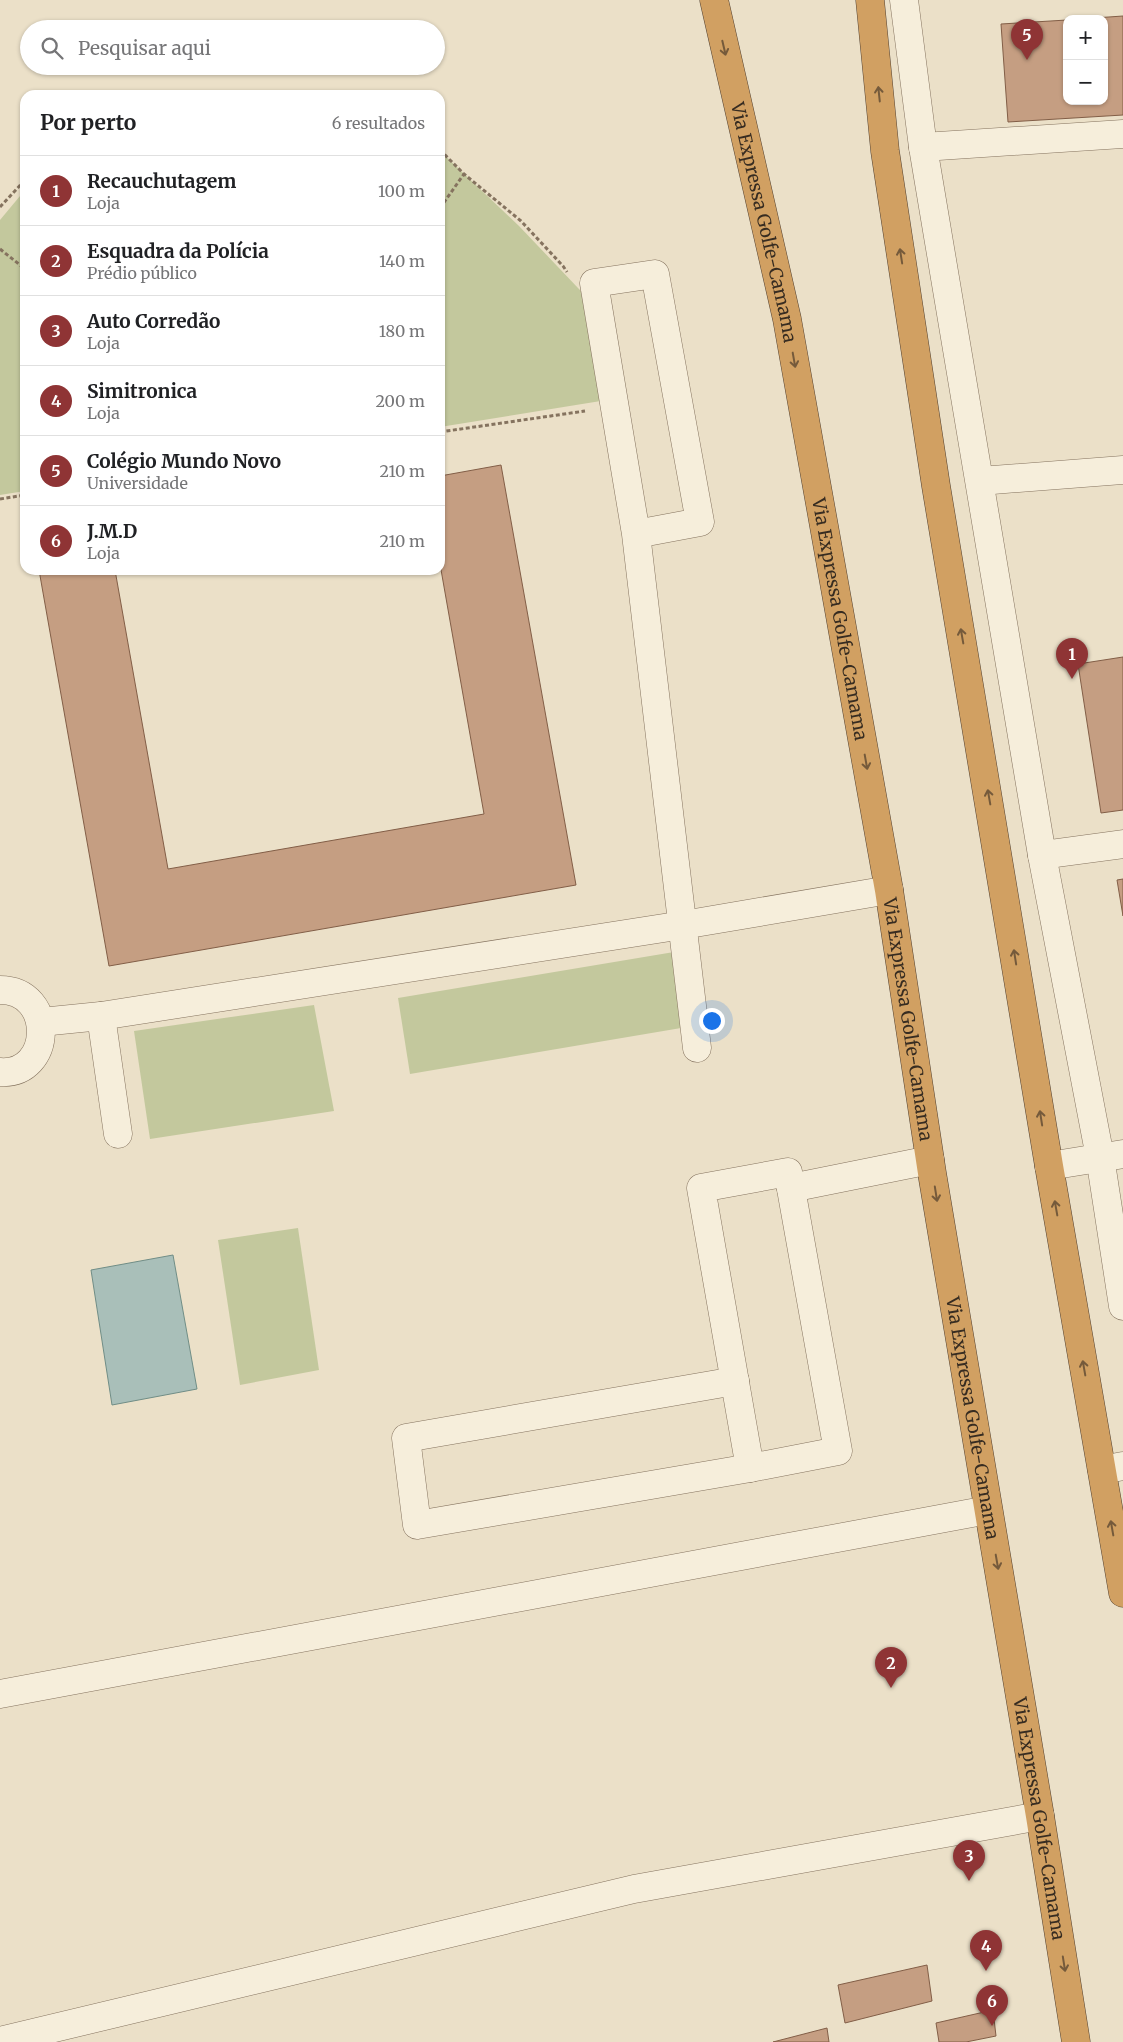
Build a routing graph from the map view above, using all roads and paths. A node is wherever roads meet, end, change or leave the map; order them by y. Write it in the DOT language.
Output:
graph roads {
  1 [pos="714,0"];
  2 [pos="870,0"];
  3 [pos="904,0"];
  4 [pos="1123,134"];
  5 [pos="923,147"];
  6 [pos="445,155"];
  7 [pos="464,174"];
  8 [pos="20,185"];
  9 [pos="445,201"];
  10 [pos="0,207"];
  11 [pos="0,249"];
  12 [pos="20,265"];
  13 [pos="568,275"];
  14 [pos="586,411"];
  15 [pos="445,431"];
  16 [pos="1123,470"];
  17 [pos="980,481"];
  18 [pos="20,496"];
  19 [pos="0,500"];
  20 [pos="636,534"];
  21 [pos="1123,844"];
  22 [pos="1042,855"];
  23 [pos="889,890"];
  24 [pos="683,925"];
  25 [pos="0,990"];
  26 [pos="101,1016"];
  27 [pos="41,1022"];
  28 [pos="697,1048"];
  29 [pos="0,1072"];
  30 [pos="118,1134"];
  31 [pos="1112,1155"];
  32 [pos="930,1160"];
  33 [pos="1049,1166"];
  34 [pos="791,1188"];
  35 [pos="1123,1306"];
  36 [pos="735,1381"];
  37 [pos="750,1468"];
  38 [pos="1112,1468"];
  39 [pos="988,1510"];
  40 [pos="1123,1593"];
  41 [pos="0,1694"];
  42 [pos="1040,1816"];
  43 [pos="0,2041"];
  44 [pos="1076,2042"];
  1 -- 23 [label="highway, Via Expressa Golfe-Camama, one-way"];
  33 -- 2 [label="highway, one-way"];
  3 -- 5 [label="street"];
  4 -- 5 [label="street"];
  5 -- 17 [label="street"];
  6 -- 7 [label="path"];
  7 -- 9 [label="path"];
  7 -- 13 [label="path"];
  8 -- 10 [label="path"];
  11 -- 12 [label="path"];
  14 -- 15 [label="path"];
  16 -- 17 [label="street"];
  17 -- 22 [label="street"];
  18 -- 19 [label="path"];
  20 -- 20 [label="street"];
  20 -- 24 [label="street"];
  21 -- 22 [label="street"];
  22 -- 31 [label="street"];
  23 -- 24 [label="street"];
  23 -- 32 [label="highway, Via Expressa Golfe-Camama"];
  24 -- 26 [label="street"];
  24 -- 28 [label="street"];
  25 -- 27 [label="street"];
  26 -- 27 [label="street"];
  26 -- 30 [label="street"];
  27 -- 29 [label="street"];
  31 -- 33 [label="street"];
  31 -- 35 [label="street"];
  32 -- 34 [label="street"];
  32 -- 39 [label="highway, Via Expressa Golfe-Camama, one-way"];
  38 -- 33 [label="highway, one-way"];
  34 -- 36 [label="street"];
  34 -- 37 [label="street"];
  36 -- 37 [label="street"];
  36 -- 37 [label="street"];
  40 -- 38 [label="highway, one-way"];
  39 -- 41 [label="street"];
  39 -- 42 [label="highway, Via Expressa Golfe-Camama, one-way"];
  42 -- 43 [label="street"];
  42 -- 44 [label="highway, Via Expressa Golfe-Camama, one-way"];
}
